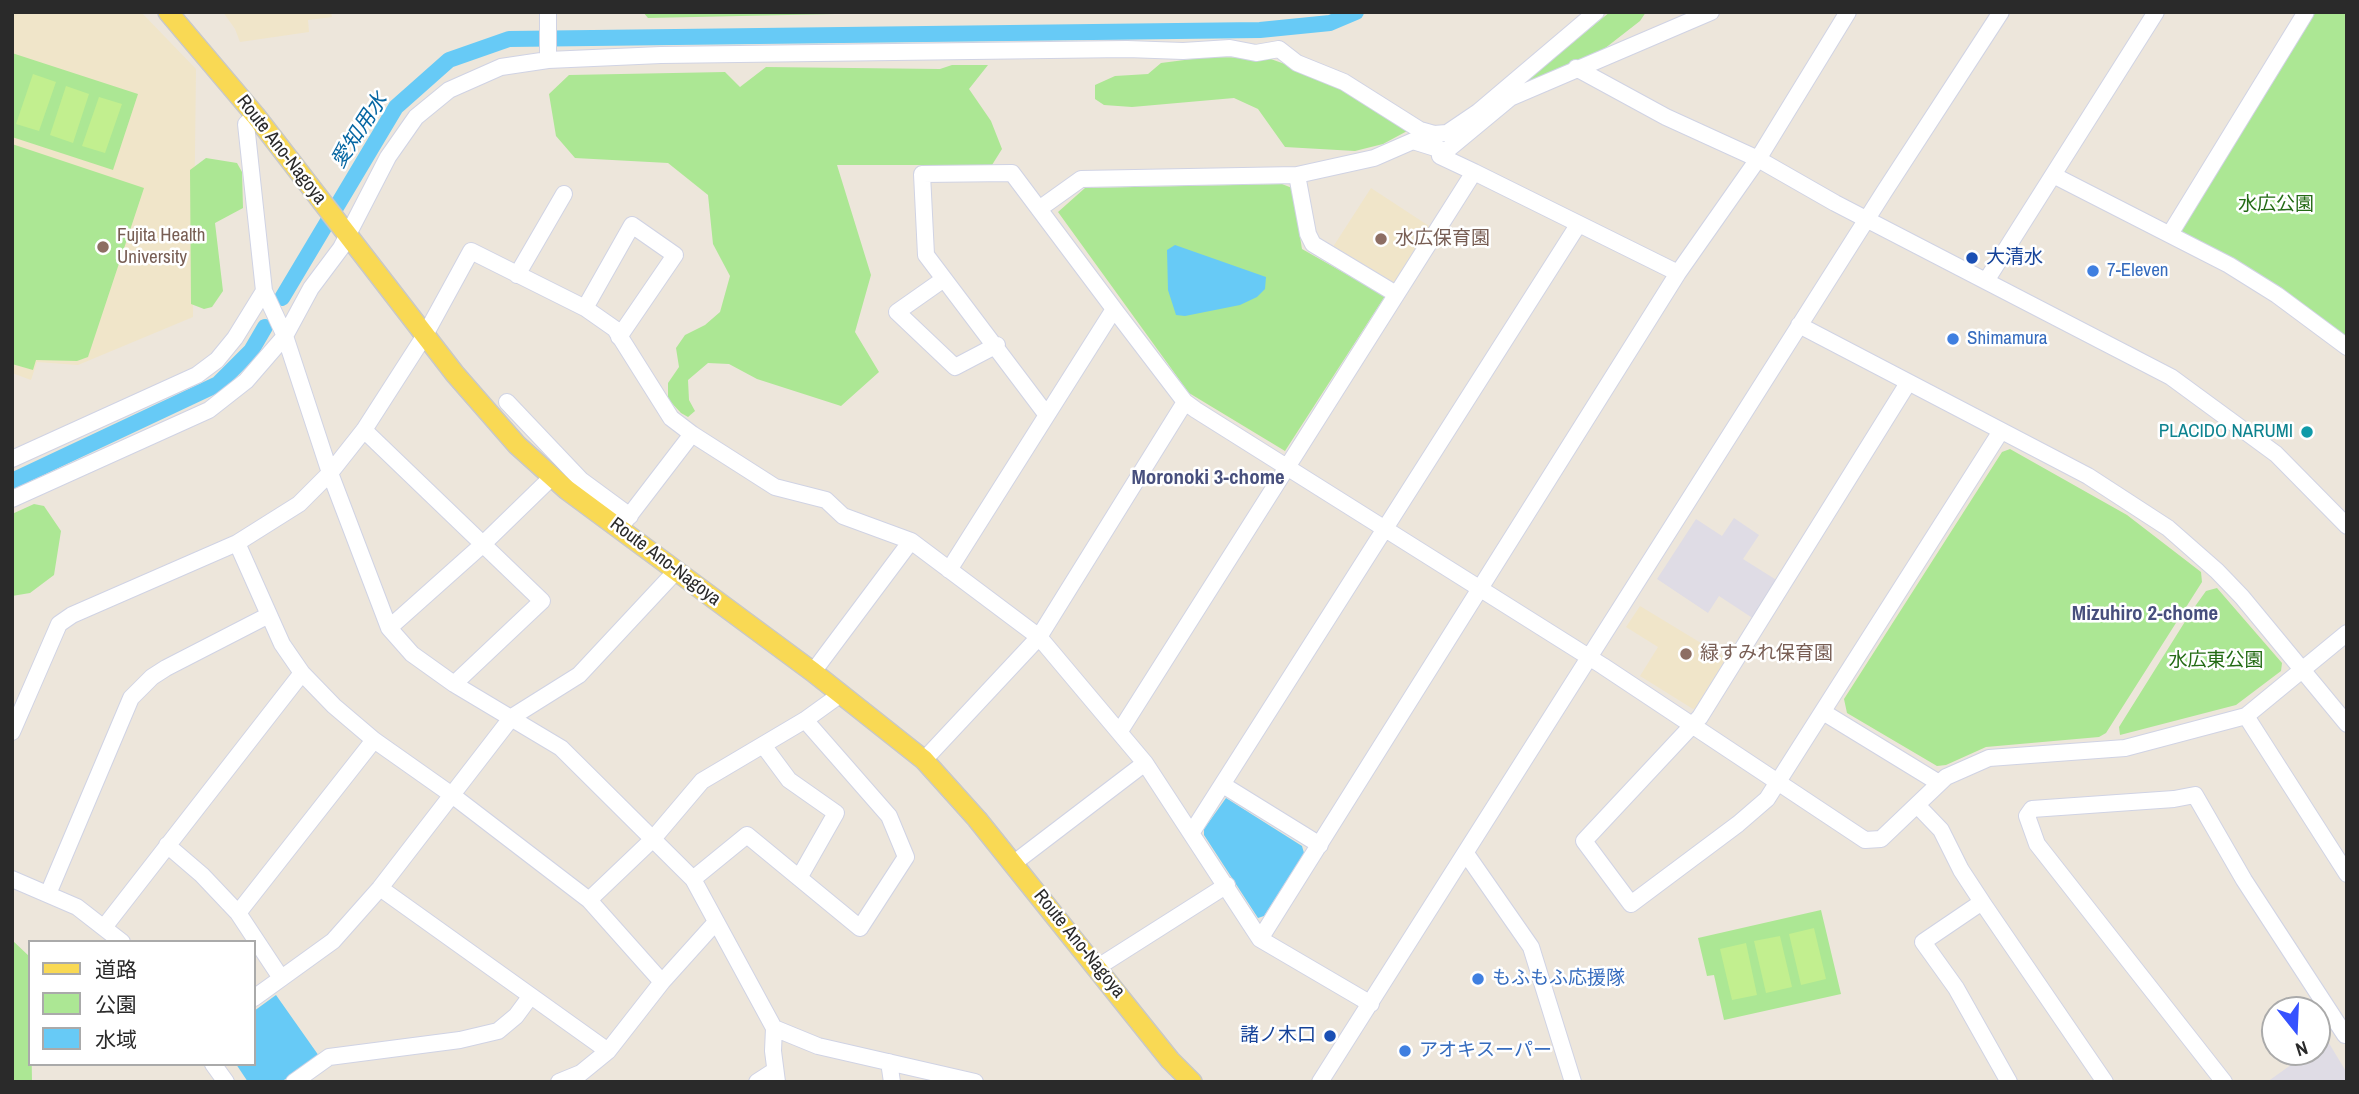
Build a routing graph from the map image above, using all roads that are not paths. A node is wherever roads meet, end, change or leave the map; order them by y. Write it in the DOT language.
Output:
graph roads {
  1 [pos="168,12"];
  2 [pos="1596,12"];
  3 [pos="1711,12"];
  4 [pos="1848,12"];
  5 [pos="2001,12"];
  6 [pos="2156,12"];
  7 [pos="2306,12"];
  8 [pos="548,20"];
  9 [pos="548,56"];
  10 [pos="1576,68"];
  11 [pos="254,115"];
  12 [pos="1445,151"];
  13 [pos="1758,159"];
  14 [pos="1475,172"];
  15 [pos="1297,175"];
  16 [pos="2053,175"];
  17 [pos="564,194"];
  18 [pos="1039,209"];
  19 [pos="1867,219"];
  20 [pos="1578,225"];
  21 [pos="345,233"];
  22 [pos="2170,234"];
  23 [pos="1678,273"];
  24 [pos="517,275"];
  25 [pos="944,279"];
  26 [pos="1986,281"];
  27 [pos="264,291"];
  28 [pos="1396,294"];
  29 [pos="584,308"];
  30 [pos="1114,309"];
  31 [pos="1799,325"];
  32 [pos="425,335"];
  33 [pos="285,337"];
  34 [pos="619,337"];
  35 [pos="996,345"];
  36 [pos="2347,347"];
  37 [pos="1908,383"];
  38 [pos="507,401"];
  39 [pos="1185,402"];
  40 [pos="1046,414"];
  41 [pos="364,430"];
  42 [pos="2001,431"];
  43 [pos="692,434"];
  44 [pos="12,459"];
  45 [pos="1287,468"];
  46 [pos="330,473"];
  47 [pos="552,477"];
  48 [pos="12,499"];
  49 [pos="625,522"];
  50 [pos="2347,526"];
  51 [pos="1385,528"];
  52 [pos="911,541"];
  53 [pos="237,543"];
  54 [pos="481,546"];
  55 [pos="949,569"];
  56 [pos="677,570"];
  57 [pos="1481,590"];
  58 [pos="269,615"];
  59 [pos="389,628"];
  60 [pos="2347,633"];
  61 [pos="1039,637"];
  62 [pos="1589,658"];
  63 [pos="2302,669"];
  64 [pos="813,672"];
  65 [pos="302,673"];
  66 [pos="454,684"];
  67 [pos="841,694"];
  68 [pos="1823,712"];
  69 [pos="2246,716"];
  70 [pos="512,717"];
  71 [pos="805,720"];
  72 [pos="2347,724"];
  73 [pos="1693,726"];
  74 [pos="1120,730"];
  75 [pos="12,732"];
  76 [pos="374,740"];
  77 [pos="763,745"];
  78 [pos="924,760"];
  79 [pos="1145,763"];
  80 [pos="1778,780"];
  81 [pos="1939,783"];
  82 [pos="1223,785"];
  83 [pos="452,795"];
  84 [pos="1917,805"];
  85 [pos="1192,832"];
  86 [pos="652,840"];
  87 [pos="167,845"];
  88 [pos="1320,845"];
  89 [pos="1466,855"];
  90 [pos="1014,863"];
  91 [pos="2347,874"];
  92 [pos="799,878"];
  93 [pos="12,879"];
  94 [pos="693,879"];
  95 [pos="1227,885"];
  96 [pos="380,888"];
  97 [pos="48,894"];
  98 [pos="589,900"];
  99 [pos="1982,902"];
  100 [pos="238,914"];
  101 [pos="716,922"];
  102 [pos="105,926"];
  103 [pos="1260,939"];
  104 [pos="120,940"];
  105 [pos="255,940"];
  106 [pos="256,941"];
  107 [pos="1098,967"];
  108 [pos="281,978"];
  109 [pos="662,982"];
  110 [pos="256,997"];
  111 [pos="530,998"];
  112 [pos="1371,1004"];
  113 [pos="774,1028"];
  114 [pos="2345,1035"];
  115 [pos="608,1051"];
  116 [pos="889,1062"];
  117 [pos="214,1066"];
  118 [pos="775,1076"];
  119 [pos="226,1082"];
  120 [pos="294,1082"];
  121 [pos="559,1082"];
  122 [pos="757,1082"];
  123 [pos="892,1082"];
  124 [pos="975,1082"];
  125 [pos="1192,1082"];
  126 [pos="1320,1082"];
  127 [pos="1573,1082"];
  128 [pos="2009,1082"];
  129 [pos="2105,1082"];
  130 [pos="2224,1082"];
  1 -- 11 [label="main road, Route Ano-Nagoya"];
  2 -- 9 [label="street"];
  3 -- 10 [label="street"];
  4 -- 13 [label="street"];
  5 -- 19 [label="street"];
  6 -- 16 [label="street"];
  7 -- 22 [label="street"];
  8 -- 9 [label="street"];
  9 -- 21 [label="street"];
  10 -- 12 [label="street"];
  10 -- 13 [label="street"];
  11 -- 21 [label="main road, Route Ano-Nagoya"];
  11 -- 27 [label="street"];
  12 -- 14 [label="street"];
  12 -- 15 [label="street"];
  13 -- 19 [label="street"];
  13 -- 23 [label="street"];
  14 -- 20 [label="street"];
  14 -- 28 [label="street"];
  15 -- 18 [label="street"];
  15 -- 28 [label="street"];
  16 -- 22 [label="street"];
  16 -- 26 [label="street"];
  17 -- 24 [label="street"];
  18 -- 25 [label="street"];
  18 -- 30 [label="street"];
  19 -- 26 [label="street"];
  19 -- 31 [label="street"];
  20 -- 23 [label="street"];
  20 -- 51 [label="street"];
  21 -- 32 [label="main road, Route Ano-Nagoya"];
  21 -- 33 [label="street"];
  22 -- 36 [label="street"];
  23 -- 57 [label="street"];
  24 -- 29 [label="street"];
  24 -- 32 [label="street"];
  25 -- 35 [label="street"];
  25 -- 35 [label="street"];
  26 -- 50 [label="street"];
  27 -- 33 [label="street"];
  27 -- 44 [label="street"];
  28 -- 45 [label="street"];
  29 -- 34 [label="street"];
  29 -- 34 [label="street"];
  30 -- 39 [label="street"];
  30 -- 40 [label="street"];
  31 -- 37 [label="street"];
  31 -- 62 [label="street"];
  32 -- 41 [label="street"];
  32 -- 47 [label="main road, Route Ano-Nagoya"];
  33 -- 46 [label="street"];
  33 -- 48 [label="street"];
  34 -- 43 [label="street"];
  35 -- 40 [label="street"];
  37 -- 42 [label="street"];
  37 -- 73 [label="street"];
  38 -- 49 [label="street"];
  39 -- 45 [label="street"];
  39 -- 61 [label="street"];
  40 -- 55 [label="street"];
  41 -- 46 [label="street"];
  41 -- 54 [label="street"];
  42 -- 63 [label="street"];
  42 -- 68 [label="street"];
  43 -- 49 [label="street"];
  43 -- 52 [label="street"];
  45 -- 51 [label="street"];
  45 -- 74 [label="street"];
  46 -- 53 [label="street"];
  46 -- 59 [label="street"];
  47 -- 49 [label="main road, Route Ano-Nagoya"];
  47 -- 54 [label="street"];
  49 -- 56 [label="main road, Route Ano-Nagoya"];
  51 -- 57 [label="street"];
  51 -- 82 [label="street"];
  52 -- 55 [label="street"];
  52 -- 64 [label="street"];
  53 -- 58 [label="street"];
  53 -- 75 [label="street"];
  54 -- 59 [label="street"];
  54 -- 66 [label="street"];
  55 -- 61 [label="street"];
  56 -- 64 [label="main road, Route Ano-Nagoya"];
  56 -- 70 [label="street"];
  57 -- 62 [label="street"];
  57 -- 88 [label="street"];
  58 -- 65 [label="street"];
  58 -- 97 [label="street"];
  59 -- 66 [label="street"];
  60 -- 63 [label="street"];
  61 -- 74 [label="street"];
  61 -- 78 [label="street"];
  62 -- 73 [label="street"];
  62 -- 89 [label="street"];
  63 -- 69 [label="street"];
  63 -- 72 [label="street"];
  64 -- 67 [label="main road, Route Ano-Nagoya"];
  65 -- 76 [label="street"];
  65 -- 87 [label="street"];
  66 -- 70 [label="street"];
  67 -- 71 [label="street"];
  67 -- 78 [label="main road, Route Ano-Nagoya"];
  68 -- 80 [label="street"];
  68 -- 81 [label="street"];
  69 -- 81 [label="street"];
  69 -- 91 [label="street"];
  70 -- 83 [label="street"];
  70 -- 86 [label="street"];
  71 -- 77 [label="street"];
  71 -- 92 [label="street"];
  73 -- 80 [label="street"];
  73 -- 80 [label="street"];
  74 -- 79 [label="street"];
  76 -- 83 [label="street"];
  76 -- 100 [label="street"];
  77 -- 86 [label="street"];
  77 -- 92 [label="street"];
  78 -- 90 [label="main road, Route Ano-Nagoya"];
  79 -- 85 [label="street"];
  79 -- 90 [label="street"];
  80 -- 84 [label="street"];
  81 -- 84 [label="street"];
  82 -- 85 [label="street"];
  82 -- 88 [label="street"];
  83 -- 96 [label="street"];
  83 -- 98 [label="street"];
  84 -- 99 [label="street"];
  85 -- 95 [label="street"];
  86 -- 94 [label="street"];
  86 -- 98 [label="street"];
  87 -- 100 [label="street"];
  87 -- 102 [label="street"];
  88 -- 103 [label="street"];
  89 -- 112 [label="street"];
  89 -- 127 [label="street"];
  90 -- 107 [label="main road, Route Ano-Nagoya"];
  92 -- 94 [label="street"];
  93 -- 97 [label="street"];
  94 -- 101 [label="street"];
  95 -- 103 [label="street"];
  95 -- 107 [label="street"];
  96 -- 108 [label="street"];
  96 -- 111 [label="street"];
  97 -- 102 [label="street"];
  98 -- 109 [label="street"];
  99 -- 128 [label="street"];
  99 -- 129 [label="street"];
  100 -- 105 [label="street"];
  101 -- 109 [label="street"];
  101 -- 113 [label="street"];
  102 -- 104 [label="street"];
  103 -- 112 [label="street"];
  106 -- 108 [label="street"];
  107 -- 125 [label="main road, Route Ano-Nagoya"];
  108 -- 110 [label="street"];
  109 -- 115 [label="street"];
  111 -- 115 [label="street"];
  111 -- 120 [label="street"];
  112 -- 126 [label="street"];
  113 -- 116 [label="street"];
  113 -- 118 [label="street"];
  114 -- 130 [label="street"];
  115 -- 121 [label="street"];
  116 -- 123 [label="street"];
  116 -- 124 [label="street"];
  117 -- 119 [label="street"];
  118 -- 122 [label="street"];
}
